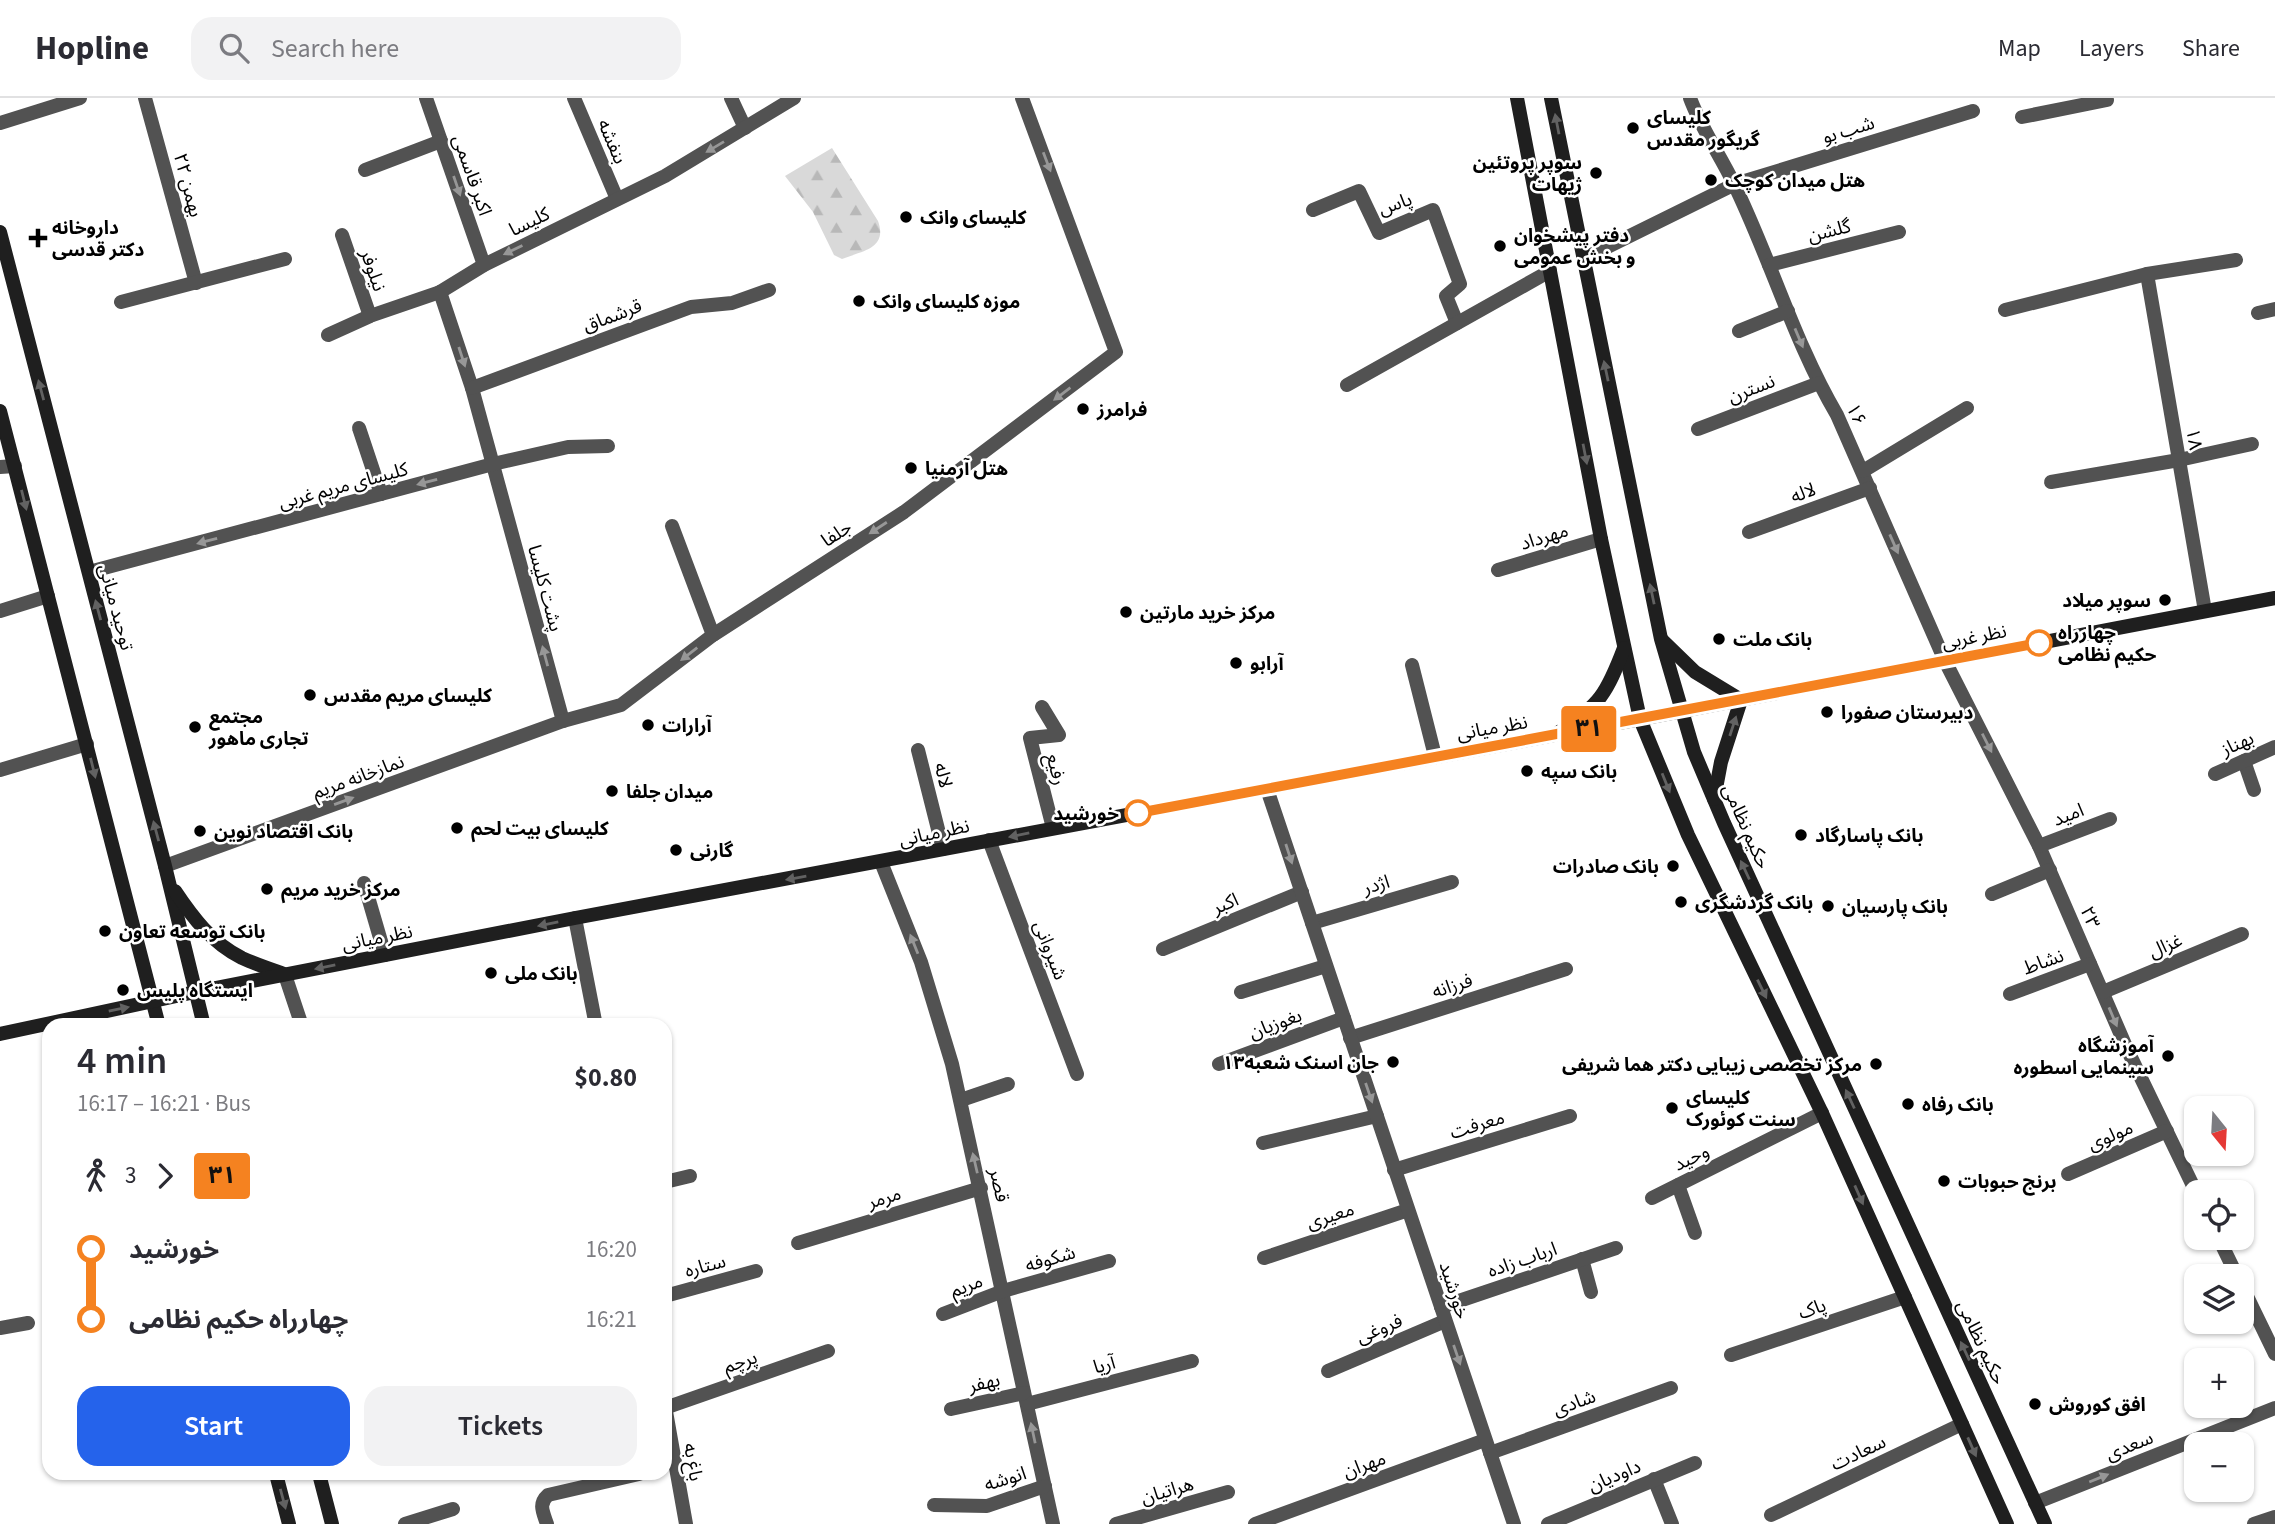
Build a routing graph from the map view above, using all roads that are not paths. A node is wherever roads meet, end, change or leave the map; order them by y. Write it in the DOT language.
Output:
graph roads {
  1 [pos="80,98"];
  2 [pos="145,98"];
  3 [pos="426,98"];
  4 [pos="575,98"];
  5 [pos="731,98"];
  6 [pos="794,98"];
  7 [pos="1022,98"];
  8 [pos="1517,98"];
  9 [pos="1551,98"];
  10 [pos="1690,98"];
  11 [pos="2107,100"];
  12 [pos="2063,104"];
  13 [pos="1973,111"];
  14 [pos="2021,117"];
  15 [pos="0,123"];
  16 [pos="745,128"];
  17 [pos="441,141"];
  18 [pos="365,170"];
  19 [pos="1735,184"];
  20 [pos="617,199"];
  21 [pos="1313,210"];
  22 [pos="0,232"];
  23 [pos="1899,232"];
  24 [pos="342,235"];
  25 [pos="285,259"];
  26 [pos="1583,260"];
  27 [pos="2236,260"];
  28 [pos="484,265"];
  29 [pos="1769,265"];
  30 [pos="1550,271"];
  31 [pos="2147,274"];
  32 [pos="196,283"];
  33 [pos="769,290"];
  34 [pos="440,292"];
  35 [pos="121,302"];
  36 [pos="2275,309"];
  37 [pos="2005,310"];
  38 [pos="1788,311"];
  39 [pos="2258,313"];
  40 [pos="370,316"];
  41 [pos="1457,323"];
  42 [pos="1739,331"];
  43 [pos="328,335"];
  44 [pos="1819,383"];
  45 [pos="1348,385"];
  46 [pos="472,388"];
  47 [pos="1967,408"];
  48 [pos="0,411"];
  49 [pos="359,428"];
  50 [pos="1698,429"];
  51 [pos="2252,444"];
  52 [pos="608,446"];
  53 [pos="2179,460"];
  54 [pos="492,464"];
  55 [pos="7,466"];
  56 [pos="1863,471"];
  57 [pos="2051,482"];
  58 [pos="1870,488"];
  59 [pos="381,494"];
  60 [pos="672,526"];
  61 [pos="1749,533"];
  62 [pos="1601,539"];
  63 [pos="1498,570"];
  64 [pos="89,572"];
  65 [pos="48,596"];
  66 [pos="2274,601"];
  67 [pos="0,611"];
  68 [pos="2204,611"];
  69 [pos="713,635"];
  70 [pos="1661,639"];
  71 [pos="1625,647"];
  72 [pos="1945,661"];
  73 [pos="1412,665"];
  74 [pos="1741,700"];
  75 [pos="1042,707"];
  76 [pos="1681,711"];
  77 [pos="1640,719"];
  78 [pos="563,721"];
  79 [pos="1552,736"];
  80 [pos="87,744"];
  81 [pos="2275,747"];
  82 [pos="918,750"];
  83 [pos="1435,756"];
  84 [pos="2244,761"];
  85 [pos="0,770"];
  86 [pos="2215,774"];
  87 [pos="1267,789"];
  88 [pos="2254,790"];
  89 [pos="1714,800"];
  90 [pos="2110,819"];
  91 [pos="1052,828"];
  92 [pos="989,840"];
  93 [pos="2039,846"];
  94 [pos="943,849"];
  95 [pos="881,862"];
  96 [pos="165,866"];
  97 [pos="2050,870"];
  98 [pos="1452,882"];
  99 [pos="169,883"];
  100 [pos="364,883"];
  101 [pos="1301,892"];
  102 [pos="1992,894"];
  103 [pos="575,918"];
  104 [pos="1312,923"];
  105 [pos="2242,934"];
  106 [pos="1163,949"];
  107 [pos="385,956"];
  108 [pos="2090,964"];
  109 [pos="1326,966"];
  110 [pos="1566,969"];
  111 [pos="285,975"];
  112 [pos="195,992"];
  113 [pos="1241,992"];
  114 [pos="2103,992"];
  115 [pos="2010,994"];
  116 [pos="152,1001"];
  117 [pos="81,1018"];
  118 [pos="157,1018"];
  119 [pos="202,1018"];
  120 [pos="299,1018"];
  121 [pos="594,1018"];
  122 [pos="1344,1018"];
  123 [pos="42,1027"];
  124 [pos="0,1034"];
  125 [pos="1350,1038"];
  126 [pos="1219,1064"];
  127 [pos="1077,1074"];
  128 [pos="1008,1084"];
  129 [pos="961,1100"];
  130 [pos="1822,1113"];
  131 [pos="1377,1116"];
  132 [pos="1570,1116"];
  133 [pos="2166,1131"];
  134 [pos="1262,1143"];
  135 [pos="1395,1170"];
  136 [pos="2068,1174"];
  137 [pos="690,1176"];
  138 [pos="672,1180"];
  139 [pos="2190,1180"];
  140 [pos="1678,1185"];
  141 [pos="981,1188"];
  142 [pos="1652,1198"];
  143 [pos="1408,1210"];
  144 [pos="1695,1233"];
  145 [pos="798,1243"];
  146 [pos="1616,1248"];
  147 [pos="1264,1258"];
  148 [pos="1582,1259"];
  149 [pos="1109,1261"];
  150 [pos="756,1271"];
  151 [pos="1003,1291"];
  152 [pos="1591,1292"];
  153 [pos="672,1294"];
  154 [pos="1905,1297"];
  155 [pos="2254,1305"];
  156 [pos="943,1314"];
  157 [pos="1443,1314"];
  158 [pos="28,1323"];
  159 [pos="0,1328"];
  160 [pos="2270,1331"];
  161 [pos="828,1350"];
  162 [pos="2275,1354"];
  163 [pos="1731,1355"];
  164 [pos="1192,1361"];
  165 [pos="1328,1371"];
  166 [pos="1671,1388"];
  167 [pos="1026,1398"];
  168 [pos="672,1405"];
  169 [pos="2275,1408"];
  170 [pos="951,1409"];
  171 [pos="1962,1424"];
  172 [pos="1487,1447"];
  173 [pos="1695,1463"];
  174 [pos="672,1473"];
  175 [pos="1654,1479"];
  176 [pos="278,1480"];
  177 [pos="321,1480"];
  178 [pos="613,1480"];
  179 [pos="1045,1486"];
  180 [pos="1228,1492"];
  181 [pos="2035,1503"];
  182 [pos="934,1505"];
  183 [pos="453,1509"];
  184 [pos="1771,1515"];
  185 [pos="2275,1517"];
  186 [pos="289,1524"];
  187 [pos="332,1524"];
  188 [pos="405,1524"];
  189 [pos="547,1524"];
  190 [pos="686,1524"];
  191 [pos="1053,1524"];
  192 [pos="1116,1524"];
  193 [pos="1255,1524"];
  194 [pos="1514,1524"];
  195 [pos="1548,1524"];
  196 [pos="1672,1524"];
  197 [pos="2007,1524"];
  198 [pos="2045,1524"];
  199 [pos="2254,1524"];
  1 -- 15 [label="street"];
  2 -- 32 [label="street, ۲۲ بهمن"];
  3 -- 17 [label="street, اکبر قاسمی"];
  4 -- 20 [label="street, بنفشه"];
  5 -- 16 [label="street"];
  6 -- 16 [label="street, کلیسا"];
  7 -- 69 [label="street, جلفا, one-way"];
  8 -- 30 [label="main road"];
  26 -- 9 [label="main road, حکیم نظامی, one-way"];
  10 -- 19 [label="street, ۱۶"];
  11 -- 12 [label="street"];
  12 -- 14 [label="street"];
  13 -- 19 [label="street, شب بو"];
  16 -- 20 [label="street, کلیسا, one-way"];
  17 -- 18 [label="street"];
  17 -- 28 [label="street, اکبر قاسمی, one-way"];
  19 -- 26 [label="street, شب بو"];
  19 -- 29 [label="street, ۱۶"];
  20 -- 28 [label="street, کلیسا, one-way"];
  21 -- 41 [label="street, پاس"];
  64 -- 22 [label="main road, توحید میانی, one-way"];
  23 -- 29 [label="street, گلشن"];
  24 -- 40 [label="street, نیلوفر"];
  25 -- 32 [label="street"];
  70 -- 26 [label="main road, حکیم نظامی, one-way"];
  27 -- 31 [label="street"];
  28 -- 34 [label="street, کلیسا"];
  29 -- 38 [label="street, ۱۶"];
  30 -- 41 [label="street"];
  30 -- 62 [label="main road, one-way"];
  31 -- 37 [label="street"];
  31 -- 53 [label="street, ۱۸"];
  32 -- 35 [label="street"];
  33 -- 46 [label="street, قرشماق"];
  34 -- 40 [label="street, نیلوفر"];
  34 -- 46 [label="street, one-way"];
  36 -- 39 [label="street"];
  38 -- 42 [label="street"];
  38 -- 44 [label="street, ۱۶, one-way"];
  40 -- 43 [label="street, نیلوفر"];
  41 -- 45 [label="street"];
  44 -- 50 [label="street, نسترن"];
  44 -- 56 [label="street, ۱۶"];
  46 -- 54 [label="street"];
  47 -- 56 [label="street"];
  48 -- 55 [label="main road"];
  49 -- 59 [label="street"];
  51 -- 53 [label="street"];
  52 -- 54 [label="street, کلیسای مریم غربی"];
  53 -- 57 [label="street"];
  53 -- 68 [label="street, ۱۸"];
  54 -- 59 [label="street, کلیسای مریم غربی, one-way"];
  78 -- 54 [label="street, پشت کلیسا, one-way"];
  55 -- 65 [label="main road, one-way"];
  56 -- 58 [label="street, ۱۶"];
  58 -- 61 [label="street, لاله"];
  58 -- 72 [label="street, ۱۶, one-way"];
  59 -- 64 [label="street, کلیسای مریم غربی, one-way"];
  60 -- 69 [label="street"];
  62 -- 63 [label="street, مهرداد"];
  62 -- 71 [label="main road"];
  96 -- 64 [label="main road, توحید میانی, one-way"];
  65 -- 67 [label="street"];
  65 -- 80 [label="main road"];
  66 -- 68 [label="main road, نظر غربی"];
  68 -- 72 [label="main road, نظر غربی"];
  69 -- 78 [label="street, جلفا, one-way"];
  70 -- 74 [label="main road"];
  70 -- 76 [label="main road, حکیم نظامی"];
  71 -- 77 [label="main road"];
  71 -- 79 [label="main road"];
  72 -- 74 [label="main road, نظر غربی"];
  72 -- 93 [label="street, ۲۳, one-way"];
  73 -- 83 [label="street"];
  74 -- 76 [label="main road, نظر غربی"];
  89 -- 74 [label="main road, one-way"];
  75 -- 91 [label="street, رفیع"];
  76 -- 77 [label="main road, نظر میانی"];
  76 -- 89 [label="main road, حکیم نظامی"];
  77 -- 79 [label="main road, نظر میانی"];
  77 -- 130 [label="main road, one-way"];
  96 -- 78 [label="street, نمازخانه مریم, one-way"];
  79 -- 83 [label="main road, نظر میانی"];
  80 -- 85 [label="street"];
  80 -- 116 [label="main road, one-way"];
  81 -- 84 [label="street, بهناز"];
  82 -- 94 [label="street, لاله"];
  83 -- 87 [label="main road, نظر میانی"];
  84 -- 86 [label="street, بهناز"];
  84 -- 88 [label="street"];
  87 -- 91 [label="main road, نظر میانی"];
  87 -- 101 [label="street, خورشید, one-way"];
  181 -- 89 [label="main road, حکیم نظامی, one-way"];
  90 -- 93 [label="street, امید"];
  91 -- 92 [label="main road, نظر میانی, one-way"];
  92 -- 94 [label="main road, نظر میانی"];
  92 -- 127 [label="street, شیروانی"];
  93 -- 97 [label="street, ۲۳"];
  94 -- 95 [label="main road, نظر میانی"];
  95 -- 103 [label="main road, نظر میانی, one-way"];
  129 -- 95 [label="street, قصر, one-way"];
  96 -- 99 [label="main road, توحید میانی"];
  97 -- 102 [label="street"];
  97 -- 108 [label="street, ۲۳"];
  98 -- 104 [label="street, اژدر"];
  99 -- 111 [label="main road"];
  99 -- 112 [label="main road, توحید میانی"];
  100 -- 107 [label="street"];
  101 -- 104 [label="street, خورشید"];
  101 -- 106 [label="street, اکبر"];
  103 -- 107 [label="main road, نظر میانی, one-way"];
  103 -- 121 [label="street"];
  104 -- 109 [label="street, خورشید"];
  105 -- 114 [label="street, غزال"];
  107 -- 111 [label="main road, نظر میانی, one-way"];
  108 -- 114 [label="street, ۲۳"];
  108 -- 115 [label="street, نشاط"];
  109 -- 113 [label="street"];
  109 -- 122 [label="street, خورشید"];
  110 -- 125 [label="street, فرزانه"];
  111 -- 112 [label="main road, نظر میانی"];
  111 -- 120 [label="street"];
  112 -- 116 [label="main road, نظر میانی"];
  112 -- 119 [label="main road, توحید میانی"];
  114 -- 133 [label="street, ۲۳, one-way"];
  117 -- 116 [label="main road, نظر میانی, one-way"];
  116 -- 118 [label="main road"];
  122 -- 125 [label="street, خورشید"];
  122 -- 126 [label="street, بغوزیان"];
  123 -- 124 [label="main road, نظر میانی"];
  125 -- 131 [label="street, خورشید, one-way"];
  128 -- 129 [label="street"];
  141 -- 129 [label="street, قصر, one-way"];
  130 -- 140 [label="street, وحید"];
  130 -- 154 [label="main road, one-way"];
  131 -- 134 [label="street"];
  131 -- 135 [label="street, خورشید"];
  132 -- 135 [label="street, معرفت"];
  133 -- 136 [label="street, مولوی"];
  133 -- 139 [label="street, ۲۳"];
  135 -- 143 [label="street, خورشید"];
  137 -- 138 [label="street"];
  140 -- 142 [label="street, وحید"];
  140 -- 144 [label="street"];
  141 -- 145 [label="street, مرمر"];
  141 -- 151 [label="street, قصر"];
  143 -- 147 [label="street, معیری"];
  143 -- 157 [label="street, خورشید"];
  146 -- 148 [label="street, ارباب زاده"];
  148 -- 152 [label="street"];
  148 -- 157 [label="street, ارباب زاده"];
  149 -- 151 [label="street, شکوفه"];
  150 -- 153 [label="street, ستاره"];
  151 -- 156 [label="street, مریم"];
  151 -- 167 [label="street, قصر"];
  154 -- 163 [label="street, پاک"];
  154 -- 171 [label="main road"];
  155 -- 160 [label="street"];
  157 -- 165 [label="street, فروغی"];
  157 -- 172 [label="street, خورشید, one-way"];
  158 -- 159 [label="street"];
  160 -- 162 [label="street"];
  161 -- 168 [label="street, پرچم"];
  164 -- 167 [label="street, آریا"];
  166 -- 172 [label="street, شادی"];
  167 -- 170 [label="street, بهفر"];
  179 -- 167 [label="street, قصر, one-way"];
  181 -- 169 [label="street, سعدی, one-way"];
  171 -- 184 [label="street, سعادت"];
  171 -- 197 [label="main road, one-way"];
  172 -- 193 [label="street, مهران"];
  172 -- 194 [label="street, خورشید"];
  173 -- 175 [label="street, داودیان"];
  174 -- 190 [label="street, باغ به"];
  175 -- 195 [label="street, داودیان"];
  175 -- 196 [label="street"];
  176 -- 186 [label="main road, one-way"];
  177 -- 187 [label="main road"];
  178 -- 189 [label="street"];
  179 -- 182 [label="street, انوشه"];
  179 -- 191 [label="street, قصر"];
  180 -- 192 [label="street, هراتیان"];
  181 -- 198 [label="main road, حکیم نظامی"];
  183 -- 188 [label="street"];
  185 -- 199 [label="street"];
}
